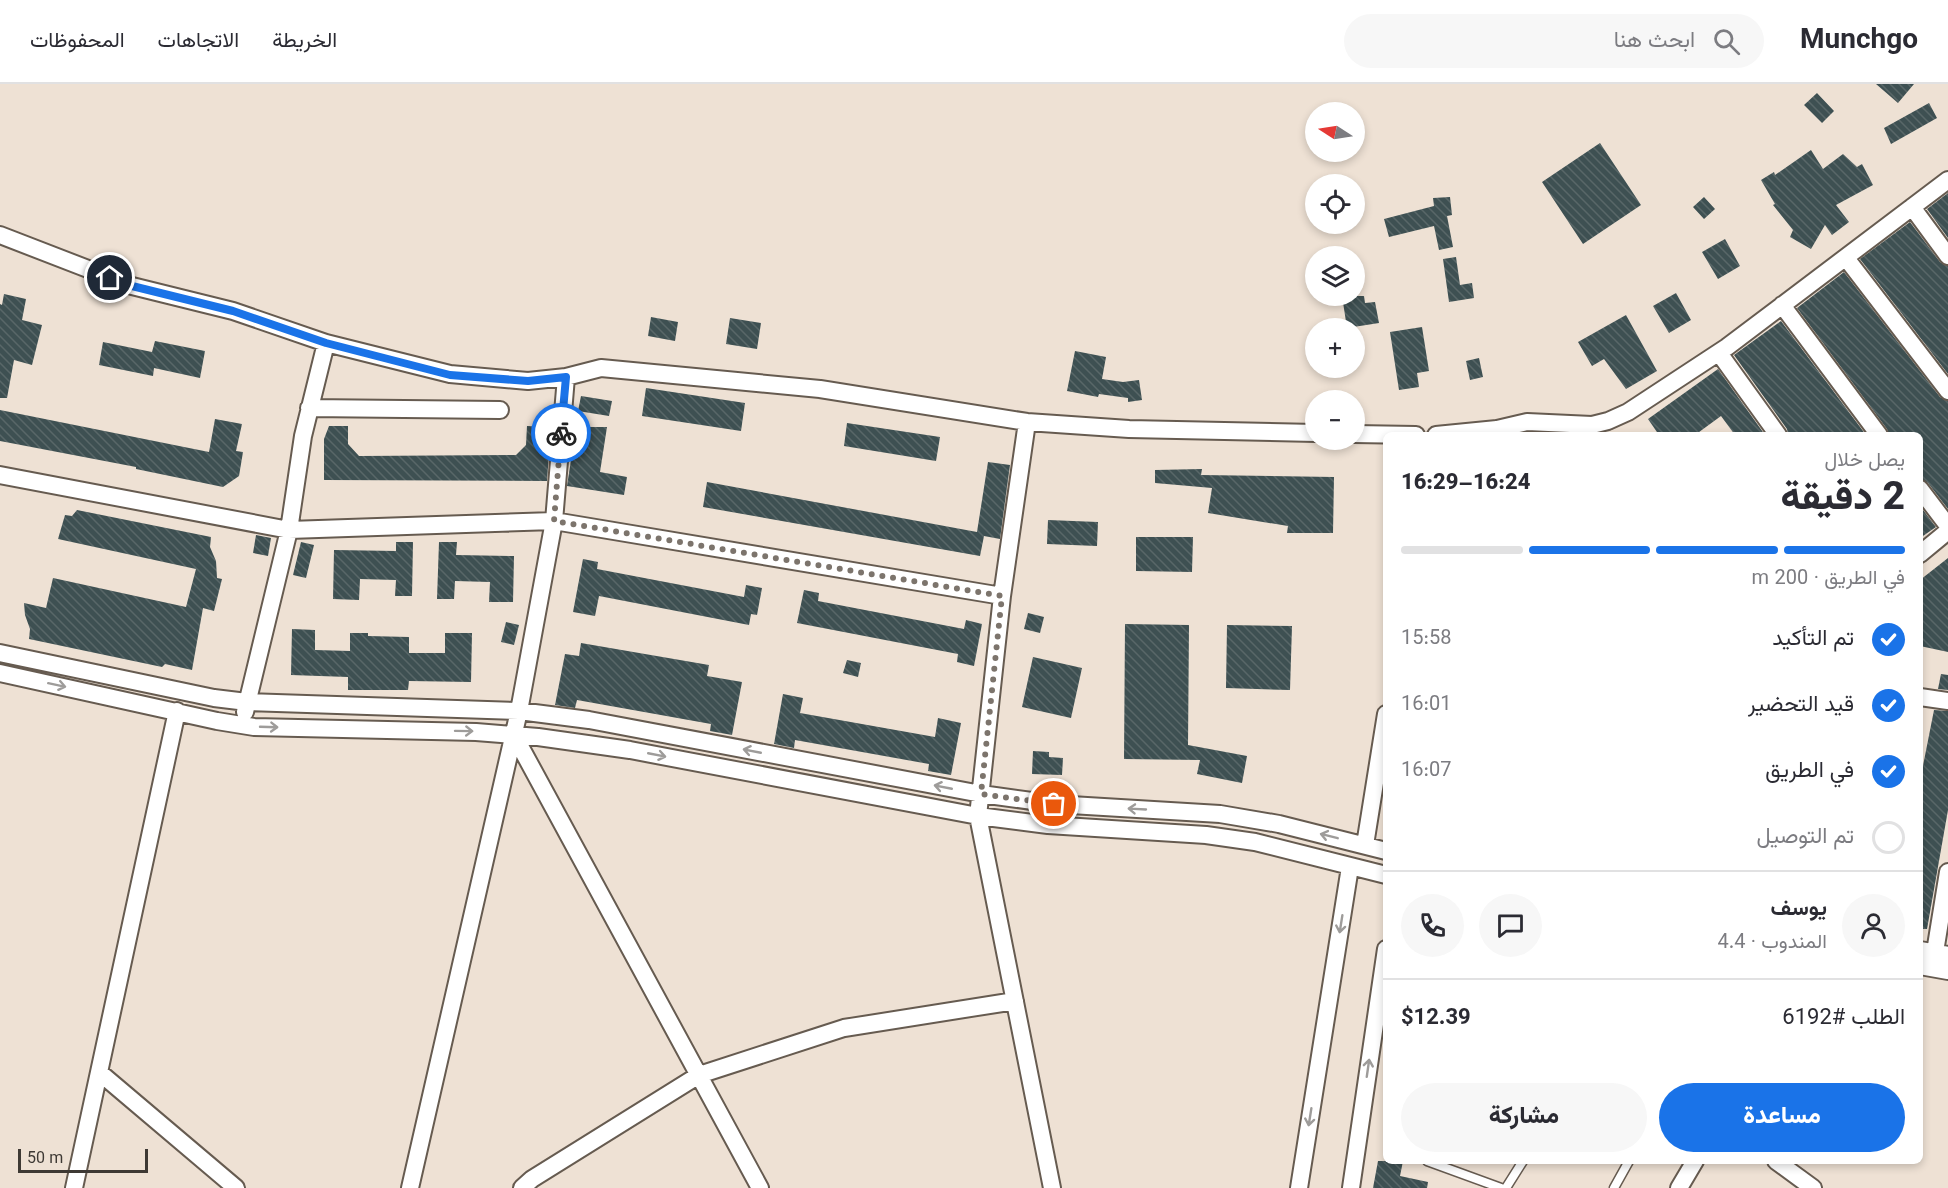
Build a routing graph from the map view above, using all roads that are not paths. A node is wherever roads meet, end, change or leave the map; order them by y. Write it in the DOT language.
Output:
graph roads {
  1 [pos="1948,180"];
  2 [pos="1912,207"];
  3 [pos="0,236"];
  4 [pos="1948,256"];
  5 [pos="1846,258"];
  6 [pos="1782,305"];
  7 [pos="326,343"];
  8 [pos="1719,353"];
  9 [pos="566,377"];
  10 [pos="1948,391"];
  11 [pos="309,408"];
  12 [pos="500,410"];
  13 [pos="1027,422"];
  14 [pos="1476,432"];
  15 [pos="1776,432"];
  16 [pos="1877,432"];
  17 [pos="1305,433"];
  18 [pos="1365,434"];
  19 [pos="1383,434"];
  20 [pos="0,475"];
  21 [pos="1923,493"];
  22 [pos="554,521"];
  23 [pos="1948,526"];
  24 [pos="289,530"];
  25 [pos="1948,531"];
  26 [pos="1923,552"];
  27 [pos="1002,596"];
  28 [pos="0,653"];
  29 [pos="0,673"];
  30 [pos="1923,697"];
  31 [pos="1948,701"];
  32 [pos="247,702"];
  33 [pos="177,711"];
  34 [pos="519,711"];
  35 [pos="242,725"];
  36 [pos="1383,733"];
  37 [pos="514,735"];
  38 [pos="981,794"];
  39 [pos="978,816"];
  40 [pos="1365,846"];
  41 [pos="1383,850"];
  42 [pos="1350,867"];
  43 [pos="1948,872"];
  44 [pos="1383,874"];
  45 [pos="1934,952"];
  46 [pos="1923,967"];
  47 [pos="1948,971"];
  48 [pos="1383,993"];
  49 [pos="1015,1001"];
  50 [pos="1381,1022"];
  51 [pos="99,1072"];
  52 [pos="699,1075"];
  53 [pos="1436,1164"];
  54 [pos="1521,1164"];
  55 [pos="1627,1164"];
  56 [pos="1693,1164"];
  57 [pos="1780,1164"];
  58 [pos="74,1188"];
  59 [pos="236,1188"];
  60 [pos="410,1188"];
  61 [pos="522,1188"];
  62 [pos="760,1188"];
  63 [pos="1052,1188"];
  64 [pos="1299,1188"];
  65 [pos="1351,1188"];
  66 [pos="1504,1188"];
  67 [pos="1614,1188"];
  68 [pos="1679,1188"];
  69 [pos="1813,1188"];
  1 -- 2 [label="street"];
  2 -- 4 [label="street"];
  2 -- 5 [label="street"];
  3 -- 7 [label="street"];
  5 -- 6 [label="street"];
  5 -- 10 [label="street"];
  6 -- 8 [label="street"];
  6 -- 16 [label="street"];
  7 -- 9 [label="street"];
  7 -- 11 [label="street"];
  8 -- 14 [label="street"];
  8 -- 15 [label="street"];
  9 -- 13 [label="street"];
  9 -- 22 [label="street"];
  11 -- 12 [label="street"];
  11 -- 24 [label="street"];
  13 -- 17 [label="street"];
  13 -- 27 [label="street"];
  18 -- 19 [label="street"];
  20 -- 24 [label="street"];
  21 -- 23 [label="street"];
  22 -- 24 [label="street"];
  22 -- 27 [label="street"];
  22 -- 34 [label="street"];
  24 -- 32 [label="street"];
  25 -- 26 [label="street"];
  27 -- 38 [label="street"];
  28 -- 32 [label="street"];
  29 -- 33 [label="street, one-way"];
  30 -- 31 [label="street"];
  32 -- 34 [label="street"];
  32 -- 35 [label="street"];
  33 -- 35 [label="street"];
  33 -- 51 [label="street"];
  34 -- 37 [label="street"];
  38 -- 34 [label="street, one-way"];
  35 -- 37 [label="street, one-way"];
  36 -- 40 [label="street"];
  37 -- 39 [label="street, one-way"];
  37 -- 52 [label="street"];
  37 -- 60 [label="street"];
  38 -- 39 [label="street"];
  40 -- 38 [label="street, one-way"];
  39 -- 42 [label="street"];
  39 -- 49 [label="street"];
  40 -- 41 [label="street"];
  42 -- 44 [label="street"];
  42 -- 64 [label="street, one-way"];
  43 -- 45 [label="street"];
  46 -- 47 [label="street"];
  48 -- 50 [label="street"];
  49 -- 52 [label="street"];
  49 -- 63 [label="street"];
  65 -- 50 [label="street, one-way"];
  51 -- 58 [label="street"];
  51 -- 59 [label="street"];
  52 -- 61 [label="street"];
  52 -- 62 [label="street"];
  53 -- 66 [label="lane"];
  54 -- 66 [label="lane"];
  55 -- 67 [label="lane"];
  56 -- 68 [label="street"];
  57 -- 69 [label="street"];
}
